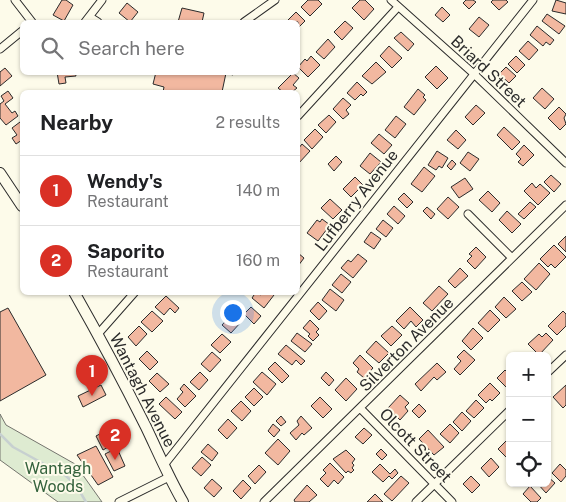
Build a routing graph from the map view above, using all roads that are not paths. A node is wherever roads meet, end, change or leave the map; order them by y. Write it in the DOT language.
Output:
graph roads {
  1 [pos="15,0"];
  2 [pos="102,0"];
  3 [pos="275,0"];
  4 [pos="391,0"];
  5 [pos="533,0"];
  6 [pos="398,7"];
  7 [pos="30,20"];
  8 [pos="88,20"];
  9 [pos="247,20"];
  10 [pos="20,33"];
  11 [pos="0,49"];
  12 [pos="474,74"];
  13 [pos="300,114"];
  14 [pos="566,163"];
  15 [pos="0,173"];
  16 [pos="20,203"];
  17 [pos="566,205"];
  18 [pos="468,214"];
  19 [pos="512,258"];
  20 [pos="300,293"];
  21 [pos="76,295"];
  22 [pos="133,295"];
  23 [pos="299,295"];
  24 [pos="98,334"];
  25 [pos="566,354"];
  26 [pos="551,369"];
  27 [pos="360,408"];
  28 [pos="506,414"];
  29 [pos="164,465"];
  30 [pos="169,477"];
  31 [pos="435,484"];
  32 [pos="119,502"];
  33 [pos="183,502"];
  34 [pos="264,502"];
  35 [pos="416,502"];
  36 [pos="452,502"];
  1 -- 7 [label="street"];
  2 -- 8 [label="street"];
  3 -- 9 [label="street"];
  4 -- 6 [label="street, Briard Street"];
  5 -- 12 [label="street, Lufberry Avenue"];
  6 -- 12 [label="street, Briard Street"];
  6 -- 13 [label="street"];
  10 -- 11 [label="street"];
  12 -- 14 [label="street, Briard Street"];
  12 -- 20 [label="street, Lufberry Avenue"];
  15 -- 16 [label="main road"];
  17 -- 19 [label="street, Silverton Avenue"];
  18 -- 19 [label="street"];
  19 -- 27 [label="street, Silverton Avenue"];
  21 -- 24 [label="main road, Wantagh Avenue"];
  22 -- 24 [label="street"];
  23 -- 29 [label="street, Lufberry Avenue"];
  24 -- 29 [label="main road, Wantagh Avenue"];
  25 -- 26 [label="street"];
  27 -- 31 [label="street, Olcott Street"];
  27 -- 34 [label="street, Silverton Avenue"];
  28 -- 31 [label="street"];
  29 -- 30 [label="main road, Wantagh Avenue"];
  30 -- 32 [label="street"];
  30 -- 33 [label="main road, Wantagh Avenue"];
  31 -- 35 [label="street"];
  31 -- 36 [label="street, Olcott Street"];
}
